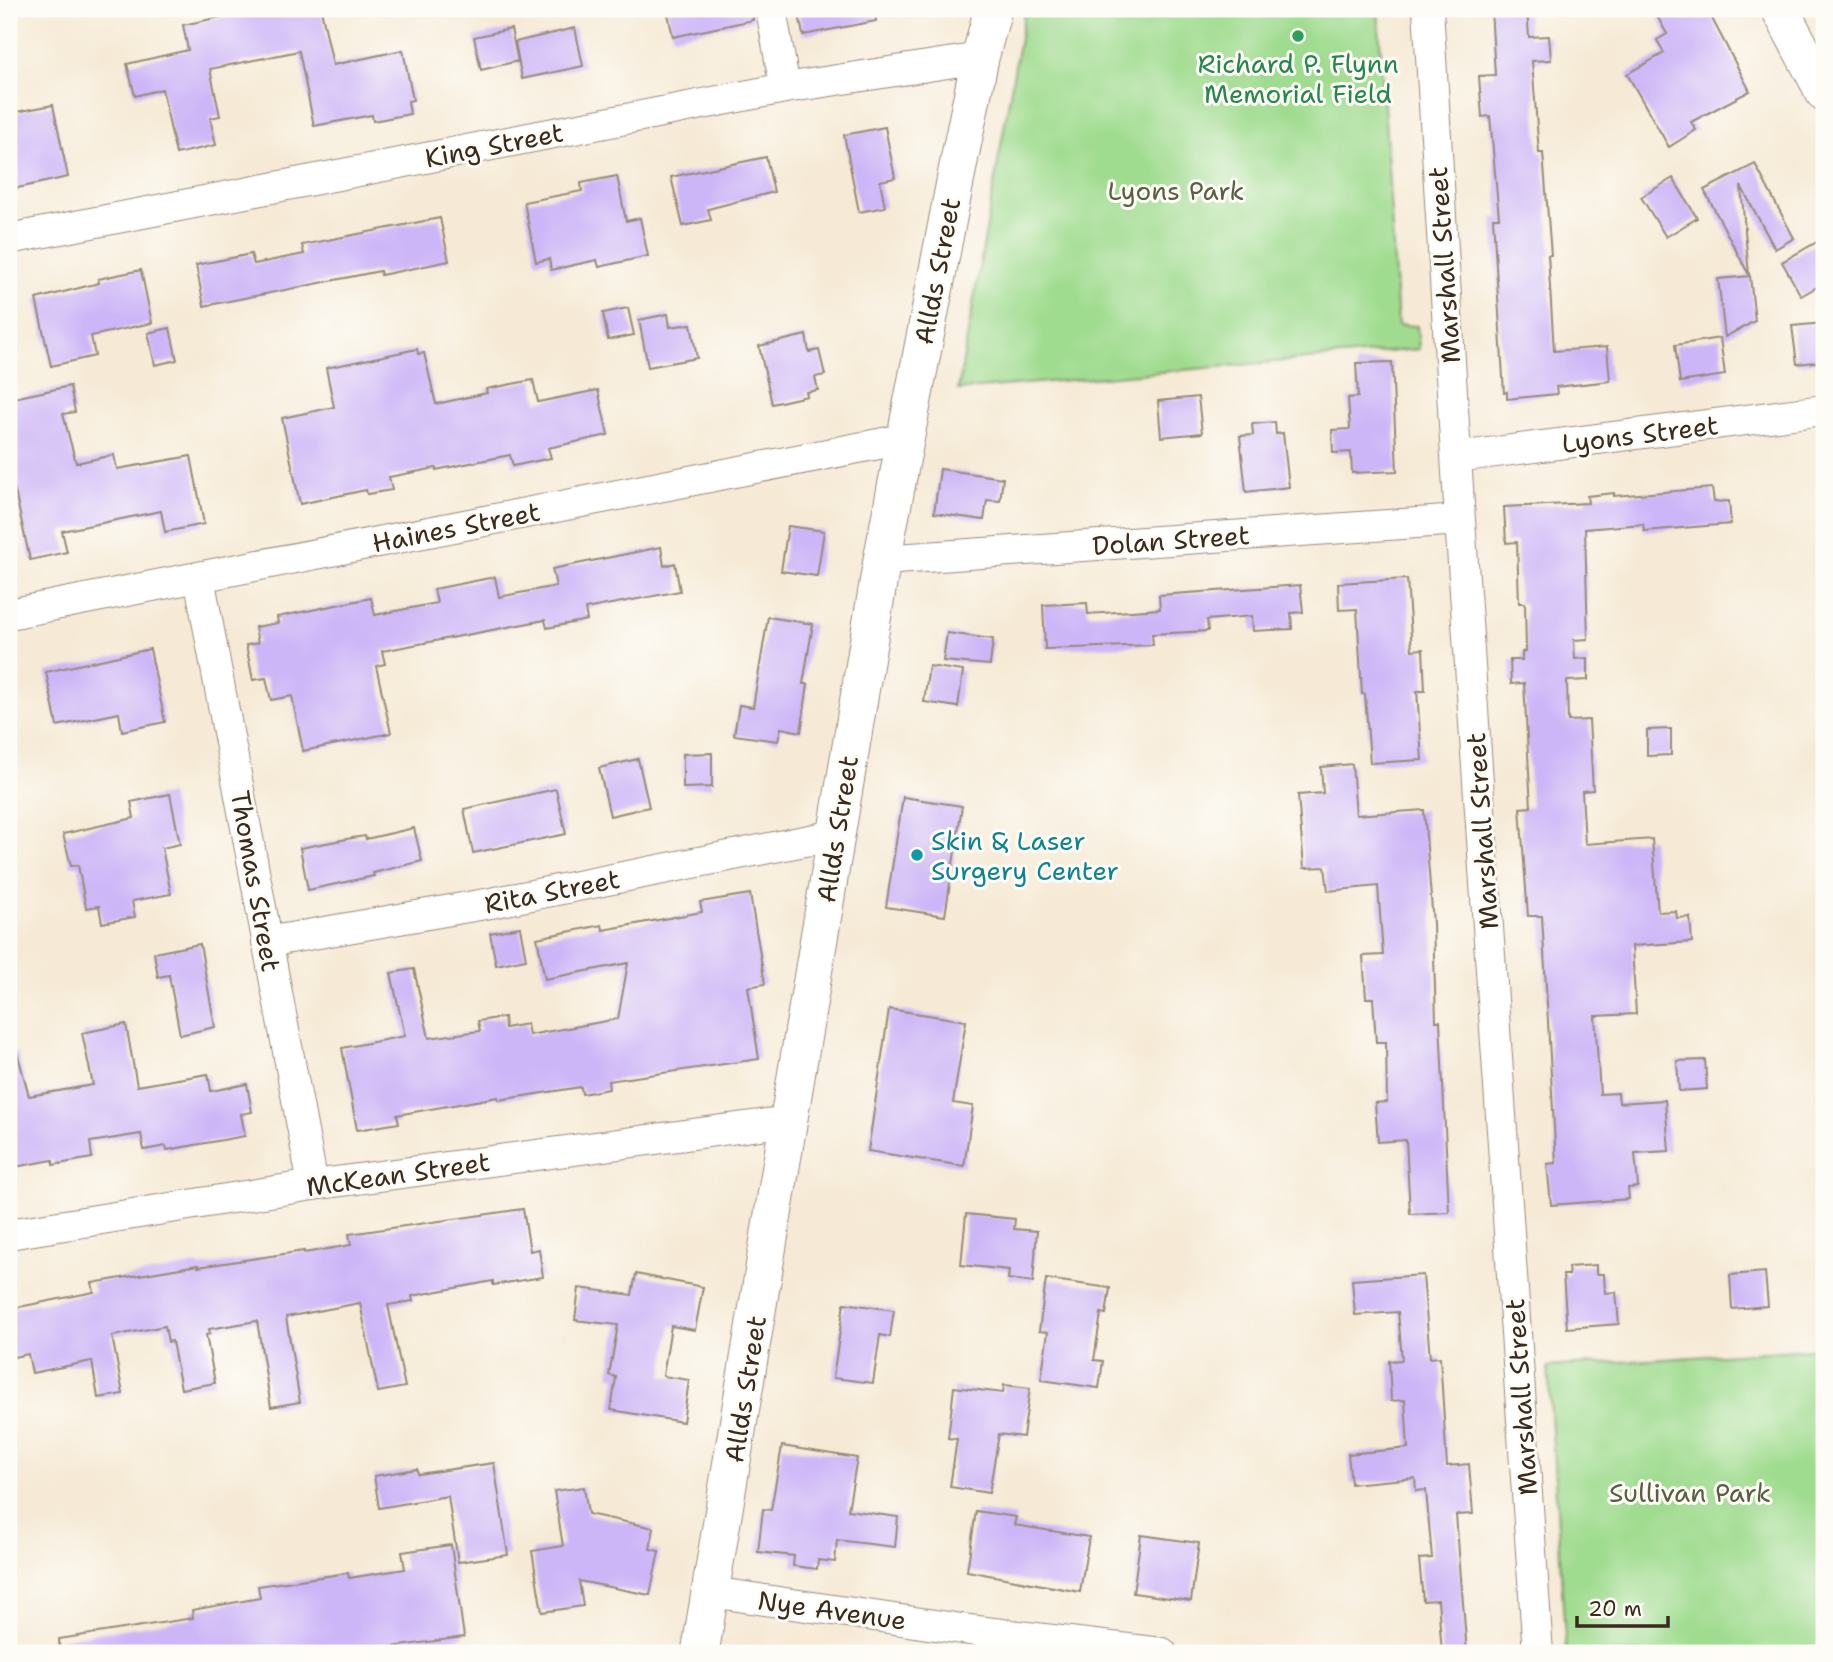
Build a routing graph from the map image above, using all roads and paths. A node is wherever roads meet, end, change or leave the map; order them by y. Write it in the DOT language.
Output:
graph roads {
  1 [pos="771,9"];
  2 [pos="993,9"];
  3 [pos="1428,9"];
  4 [pos="1780,9"];
  5 [pos="980,58"];
  6 [pos="785,89"];
  7 [pos="1824,92"];
  8 [pos="9,239"];
  9 [pos="1824,410"];
  10 [pos="904,439"];
  11 [pos="1457,457"];
  12 [pos="1460,520"];
  13 [pos="882,560"];
  14 [pos="199,577"];
  15 [pos="9,614"];
  16 [pos="835,835"];
  17 [pos="268,942"];
  18 [pos="789,1121"];
  19 [pos="313,1185"];
  20 [pos="9,1234"];
  21 [pos="711,1592"];
  22 [pos="700,1653"];
  23 [pos="1162,1653"];
  24 [pos="1538,1653"];
  1 -- 6 [label="street"];
  2 -- 5 [label="street, Allds Street"];
  3 -- 11 [label="street, Marshall Street"];
  4 -- 7 [label="street"];
  5 -- 6 [label="street, King Street"];
  5 -- 10 [label="street, Allds Street"];
  6 -- 8 [label="street, King Street"];
  9 -- 11 [label="street, Lyons Street"];
  10 -- 13 [label="street, Allds Street"];
  10 -- 14 [label="street, Haines Street"];
  11 -- 12 [label="street, Marshall Street"];
  12 -- 13 [label="street, Dolan Street"];
  12 -- 24 [label="street, Marshall Street"];
  13 -- 16 [label="street, Allds Street"];
  14 -- 15 [label="street, Haines Street"];
  14 -- 17 [label="street, Thomas Street"];
  16 -- 17 [label="street, Rita Street"];
  16 -- 18 [label="street, Allds Street"];
  17 -- 19 [label="street, Thomas Street"];
  18 -- 19 [label="street, McKean Street"];
  18 -- 21 [label="street, Allds Street"];
  19 -- 20 [label="street, McKean Street"];
  21 -- 22 [label="street, Allds Street"];
  21 -- 23 [label="street, Nye Avenue"];
}
